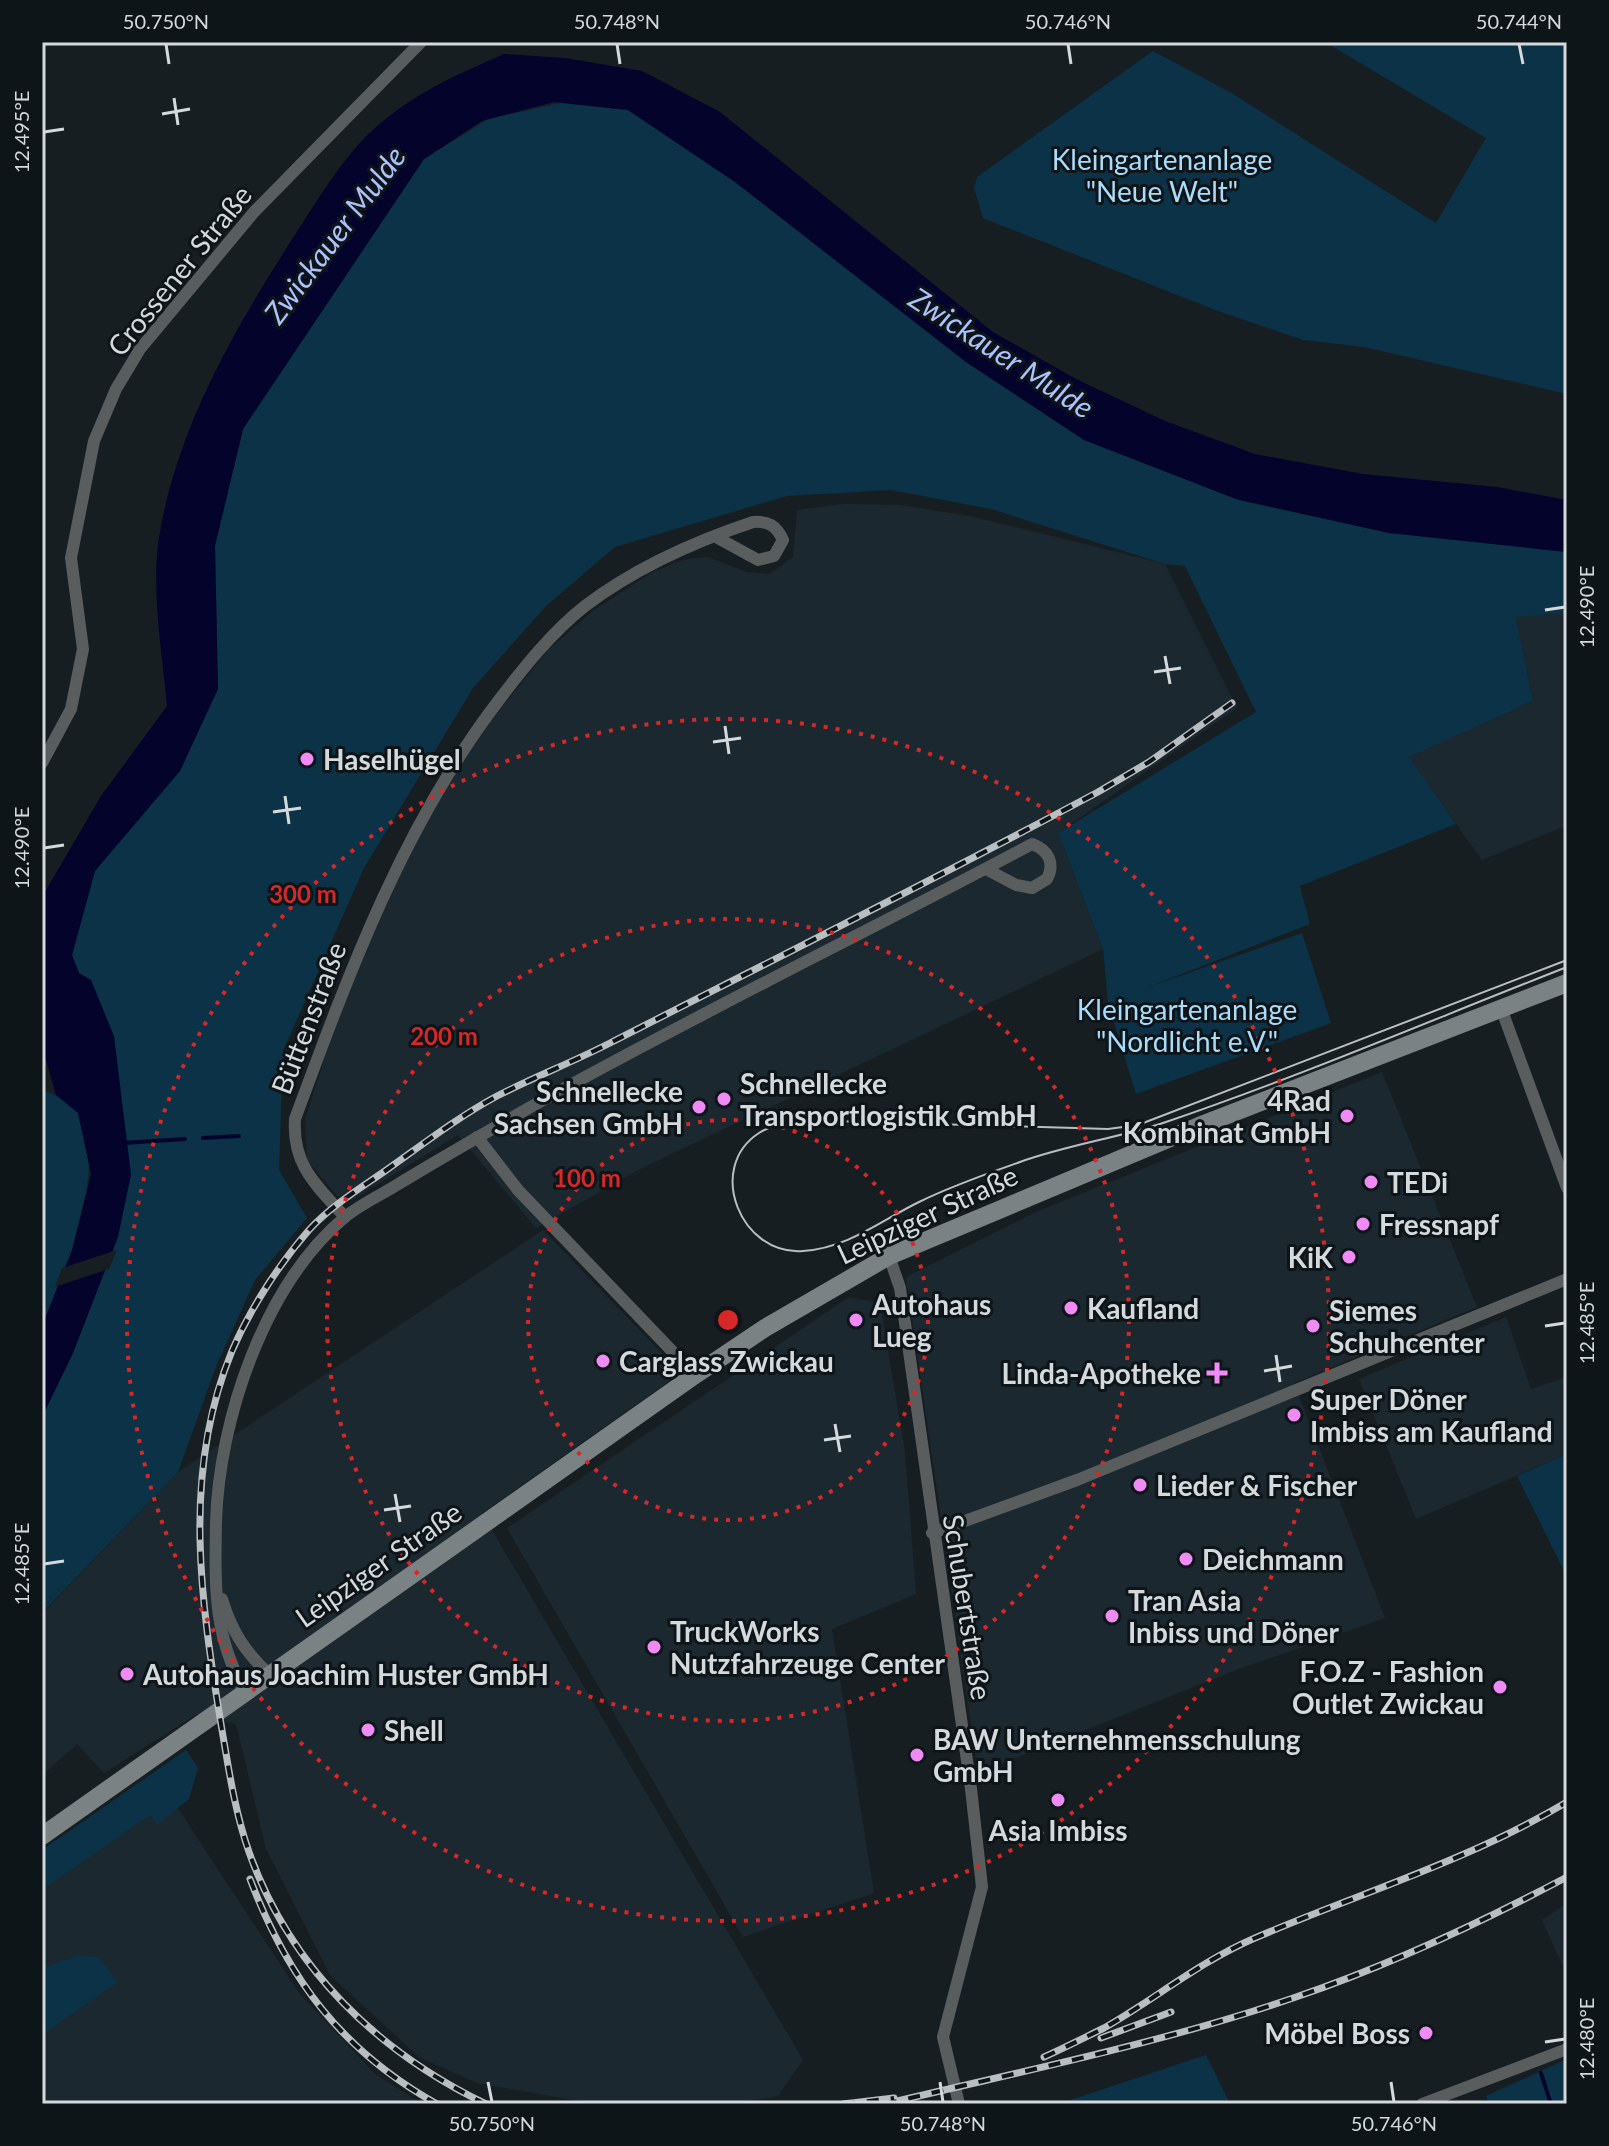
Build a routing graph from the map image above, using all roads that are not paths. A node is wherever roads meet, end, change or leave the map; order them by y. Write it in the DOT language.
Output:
graph roads {
  1 [pos="421,42"];
  2 [pos="716,537"];
  3 [pos="42,763"];
  4 [pos="986,869"];
  5 [pos="1567,983"];
  6 [pos="1501,1008"];
  7 [pos="477,1137"];
  8 [pos="1567,1188"];
  9 [pos="345,1217"];
  10 [pos="889,1256"];
  11 [pos="1567,1279"];
  12 [pos="695,1375"];
  13 [pos="932,1533"];
  14 [pos="217,1581"];
  15 [pos="270,1675"];
  16 [pos="245,1692"];
  17 [pos="42,1836"];
  18 [pos="1567,2049"];
  19 [pos="959,2104"];
  20 [pos="1422,2104"];
  1 -- 3 [label="street, Crossener Straße"];
  2 -- 2 [label="street, Büttenstraße"];
  2 -- 9 [label="street, Büttenstraße"];
  4 -- 4 [label="street"];
  4 -- 7 [label="street"];
  5 -- 6 [label="street, Leipziger Straße"];
  6 -- 8 [label="street"];
  6 -- 10 [label="street, Leipziger Straße"];
  7 -- 9 [label="street"];
  7 -- 12 [label="street"];
  9 -- 14 [label="street"];
  10 -- 12 [label="street, Leipziger Straße"];
  10 -- 13 [label="street, Schubertstraße"];
  11 -- 13 [label="street"];
  12 -- 15 [label="street, Leipziger Straße"];
  13 -- 19 [label="street, Schubertstraße"];
  14 -- 15 [label="street"];
  14 -- 16 [label="street"];
  15 -- 16 [label="street, Leipziger Straße"];
  16 -- 17 [label="street, Leipziger Straße"];
  18 -- 20 [label="street"];
}
